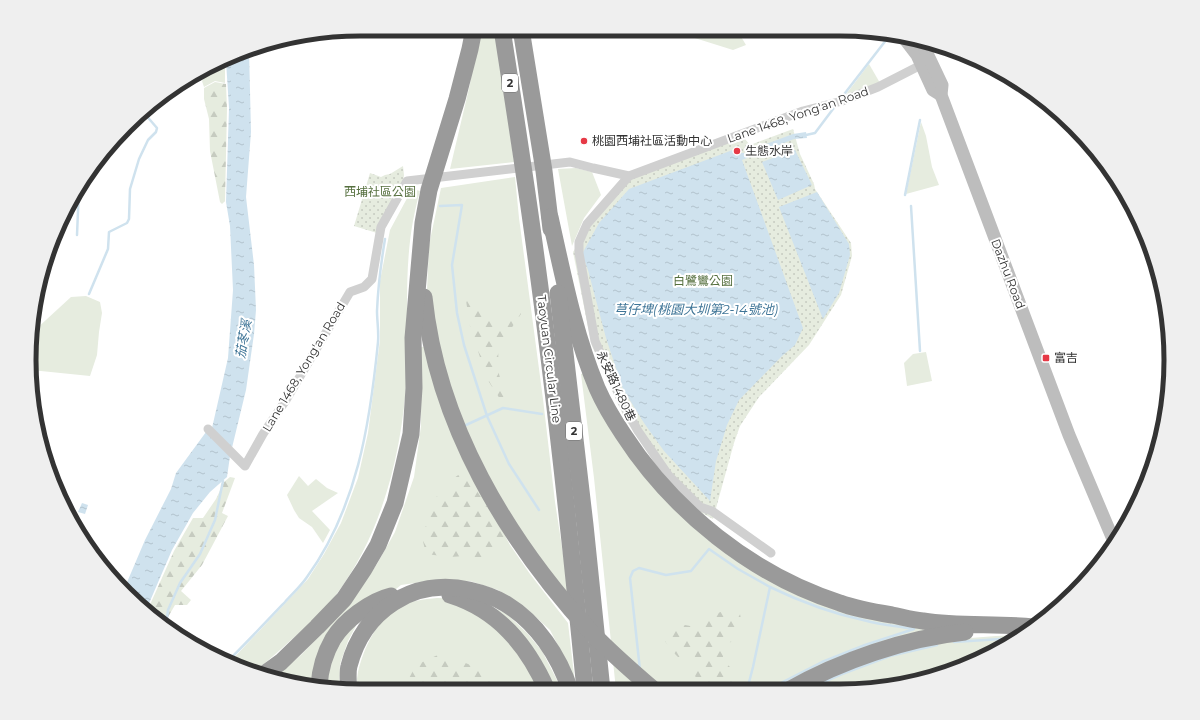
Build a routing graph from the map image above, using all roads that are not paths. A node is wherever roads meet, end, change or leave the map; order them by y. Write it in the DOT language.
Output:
graph roads {
  1 [pos="473,36"];
  2 [pos="503,36"];
  3 [pos="522,36"];
  4 [pos="908,43"];
  5 [pos="924,47"];
  6 [pos="921,66"];
  7 [pos="937,93"];
  8 [pos="629,176"];
  9 [pos="550,217"];
  10 [pos="421,251"];
  11 [pos="208,429"];
  12 [pos="1112,536"];
  13 [pos="772,553"];
  14 [pos="1022,627"];
  15 [pos="1021,629"];
  16 [pos="269,671"];
  17 [pos="319,681"];
  18 [pos="348,683"];
  19 [pos="544,684"];
  20 [pos="568,684"];
  21 [pos="583,684"];
  22 [pos="601,684"];
  23 [pos="647,684"];
  24 [pos="800,684"];
  1 -- 10 [label="highway"];
  2 -- 21 [label="highway, Taoyuan Circular Line / 2"];
  3 -- 9 [label="highway, Taoyuan Circular Line / 2"];
  4 -- 6 [label="main road"];
  5 -- 7 [label="main road, Dazhu Road"];
  6 -- 7 [label="main road"];
  6 -- 8 [label="street, Lane 1468, Yong'an Road"];
  7 -- 12 [label="main road, Dazhu Road"];
  8 -- 11 [label="street, Lane 1468, Yong'an Road"];
  8 -- 13 [label="street, 永安路1480巷"];
  9 -- 14 [label="highway"];
  9 -- 22 [label="highway, Taoyuan Circular Line / 2"];
  10 -- 16 [label="highway"];
  10 -- 23 [label="highway"];
  15 -- 24 [label="highway"];
  17 -- 19 [label="highway"];
  18 -- 20 [label="highway"];
}
